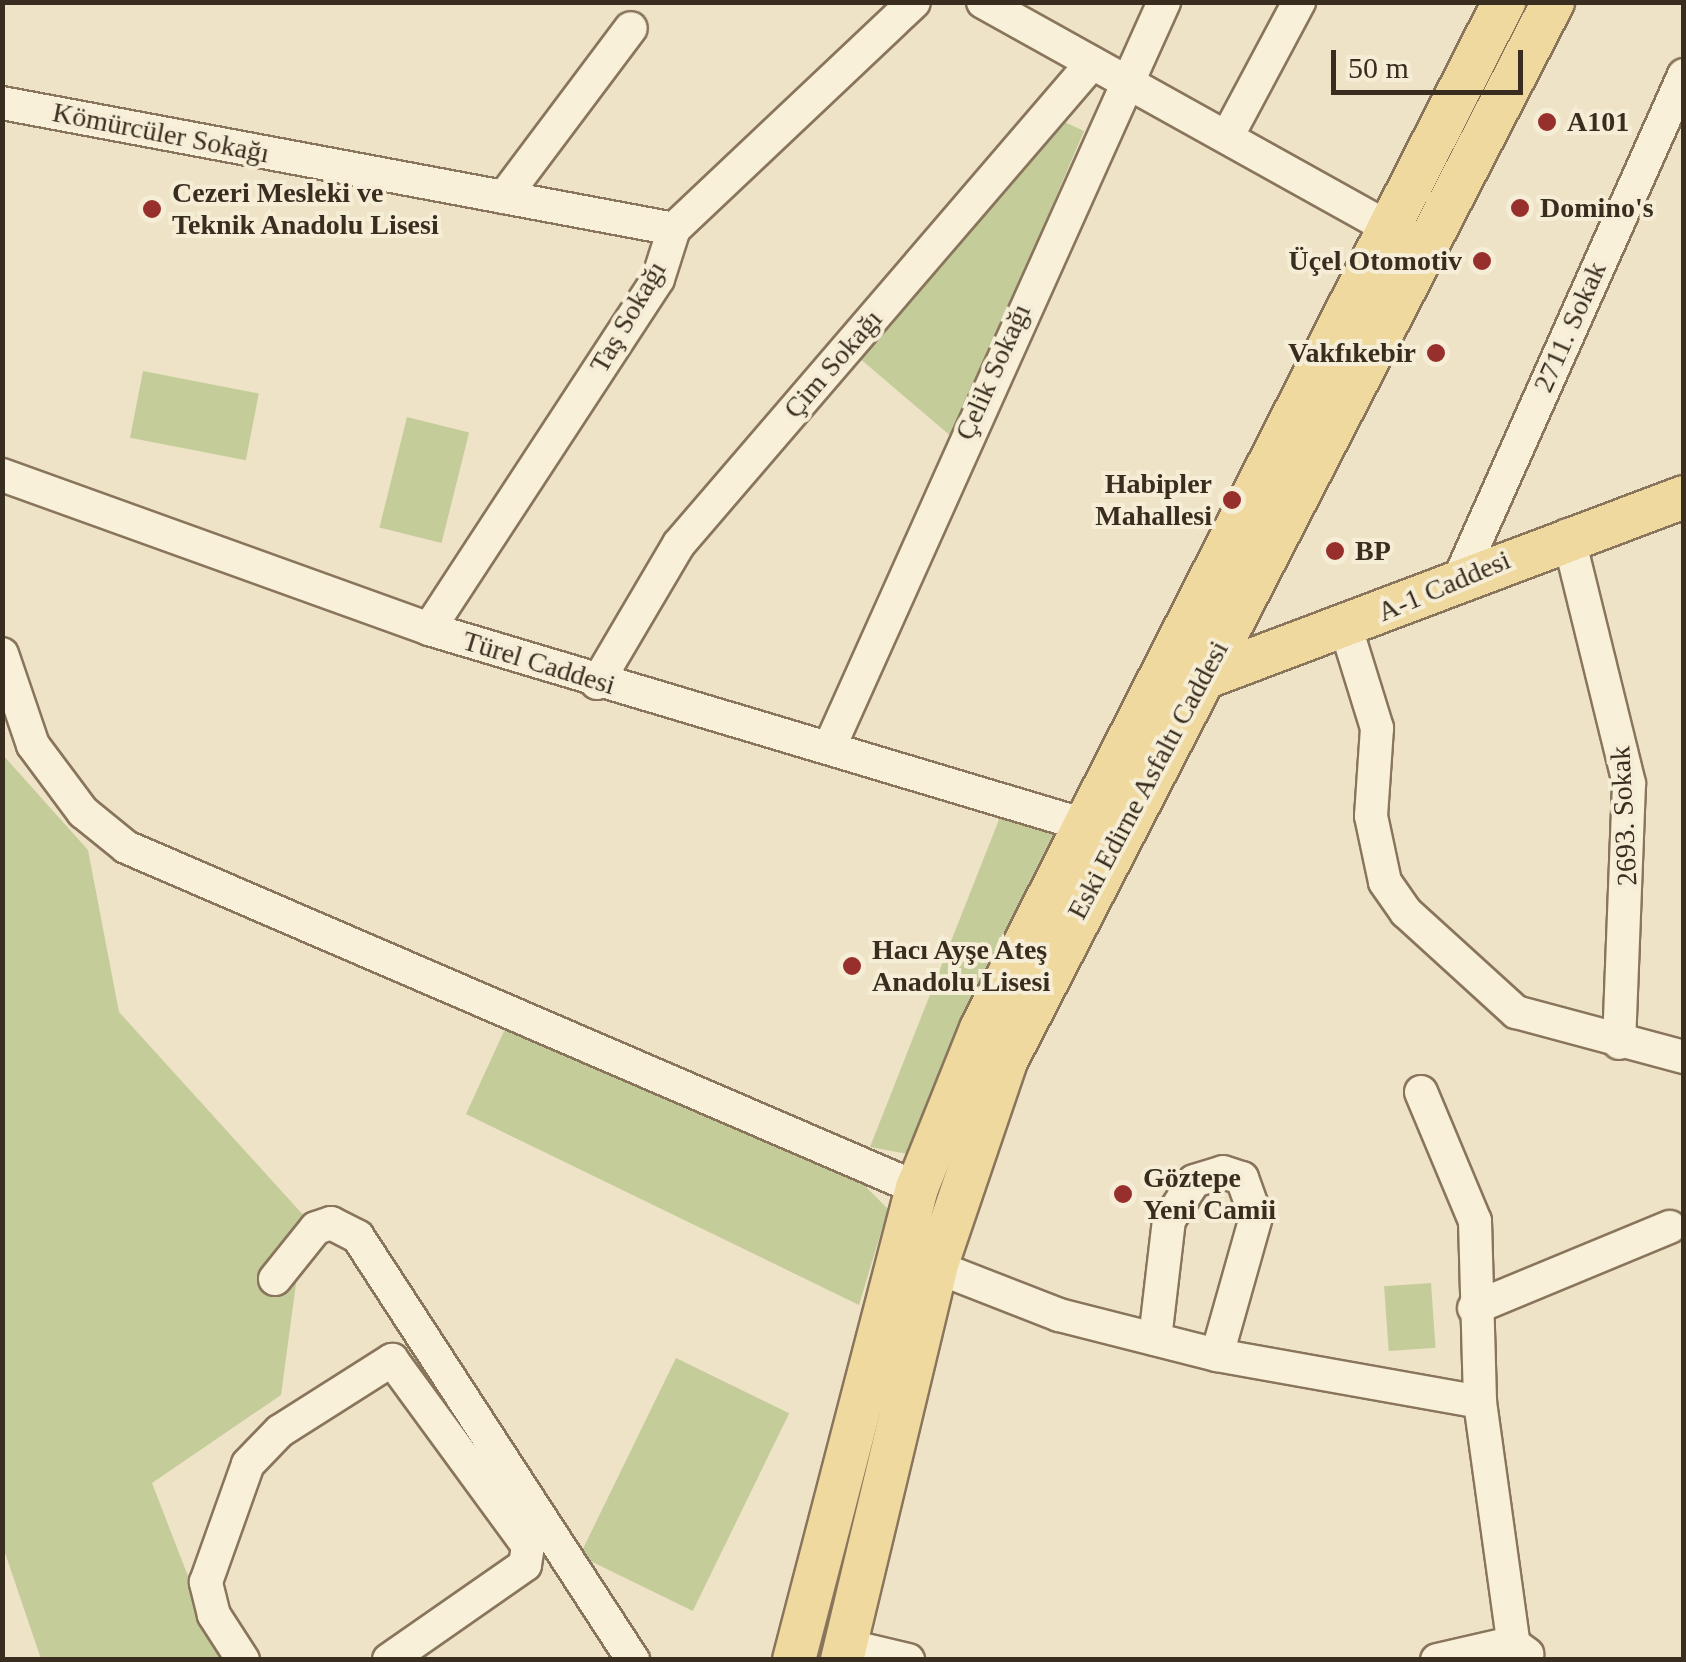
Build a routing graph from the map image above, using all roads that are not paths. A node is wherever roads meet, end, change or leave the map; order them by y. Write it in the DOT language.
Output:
graph roads {
  1 [pos="914,2"];
  2 [pos="984,2"];
  3 [pos="1164,2"];
  4 [pos="1300,2"];
  5 [pos="1504,2"];
  6 [pos="1554,2"];
  7 [pos="630,28"];
  8 [pos="1092,63"];
  9 [pos="1684,75"];
  10 [pos="1126,82"];
  11 [pos="2,104"];
  12 [pos="1673,129"];
  13 [pos="1227,137"];
  14 [pos="504,197"];
  15 [pos="674,229"];
  16 [pos="1391,229"];
  17 [pos="2,475"];
  18 [pos="1684,497"];
  19 [pos="1568,535"];
  20 [pos="1459,579"];
  21 [pos="1346,628"];
  22 [pos="430,629"];
  23 [pos="2,654"];
  24 [pos="1188,668"];
  25 [pos="597,683"];
  26 [pos="830,746"];
  27 [pos="1085,825"];
  28 [pos="1619,1043"];
  29 [pos="1684,1057"];
  30 [pos="1420,1092"];
  31 [pos="917,1188"];
  32 [pos="1670,1227"];
  33 [pos="936,1267"];
  34 [pos="275,1278"];
  35 [pos="1474,1308"];
  36 [pos="1154,1339"];
  37 [pos="1217,1356"];
  38 [pos="1480,1402"];
  39 [pos="844,1652"];
  40 [pos="1521,1654"];
  41 [pos="244,1660"];
  42 [pos="389,1660"];
  43 [pos="633,1660"];
  44 [pos="794,1660"];
  45 [pos="908,1660"];
  46 [pos="1437,1660"];
  1 -- 15 [label="street, Taş Sokağı"];
  2 -- 8 [label="street"];
  3 -- 10 [label="street, Çelik Sokağı"];
  4 -- 13 [label="street"];
  5 -- 16 [label="main road, Eski Edirne Asfaltı Caddesi"];
  6 -- 24 [label="main road, Eski Edirne Asfaltı Caddesi"];
  7 -- 14 [label="street"];
  8 -- 10 [label="street"];
  8 -- 25 [label="street, Çim Sokağı"];
  9 -- 12 [label="street, 2711. Sokak"];
  10 -- 13 [label="street"];
  10 -- 26 [label="street, Çelik Sokağı"];
  11 -- 14 [label="street, Kömürcüler Sokağı"];
  12 -- 20 [label="street, 2711. Sokak"];
  13 -- 16 [label="street"];
  14 -- 15 [label="street, Kömürcüler Sokağı"];
  15 -- 22 [label="street, Taş Sokağı"];
  16 -- 24 [label="main road, Eski Edirne Asfaltı Caddesi"];
  17 -- 22 [label="street, Türel Caddesi"];
  18 -- 19 [label="main road, A-1 Caddesi"];
  19 -- 20 [label="main road, A-1 Caddesi"];
  19 -- 28 [label="street, 2693. Sokak"];
  20 -- 21 [label="main road, A-1 Caddesi"];
  21 -- 24 [label="main road, A-1 Caddesi"];
  21 -- 28 [label="street"];
  22 -- 25 [label="street, Türel Caddesi"];
  23 -- 31 [label="street"];
  24 -- 27 [label="main road, Eski Edirne Asfaltı Caddesi"];
  24 -- 33 [label="main road, Eski Edirne Asfaltı Caddesi"];
  25 -- 26 [label="street, Türel Caddesi"];
  26 -- 27 [label="street, Türel Caddesi"];
  27 -- 31 [label="main road, Eski Edirne Asfaltı Caddesi"];
  28 -- 29 [label="street"];
  30 -- 35 [label="street"];
  31 -- 44 [label="main road, Eski Edirne Asfaltı Caddesi"];
  32 -- 35 [label="street"];
  33 -- 36 [label="street"];
  33 -- 39 [label="main road, Eski Edirne Asfaltı Caddesi"];
  34 -- 43 [label="street"];
  35 -- 38 [label="street"];
  36 -- 37 [label="street"];
  36 -- 37 [label="street"];
  37 -- 38 [label="street"];
  38 -- 40 [label="street"];
  39 -- 45 [label="street"];
  40 -- 46 [label="street"];
  41 -- 42 [label="street"];
}
